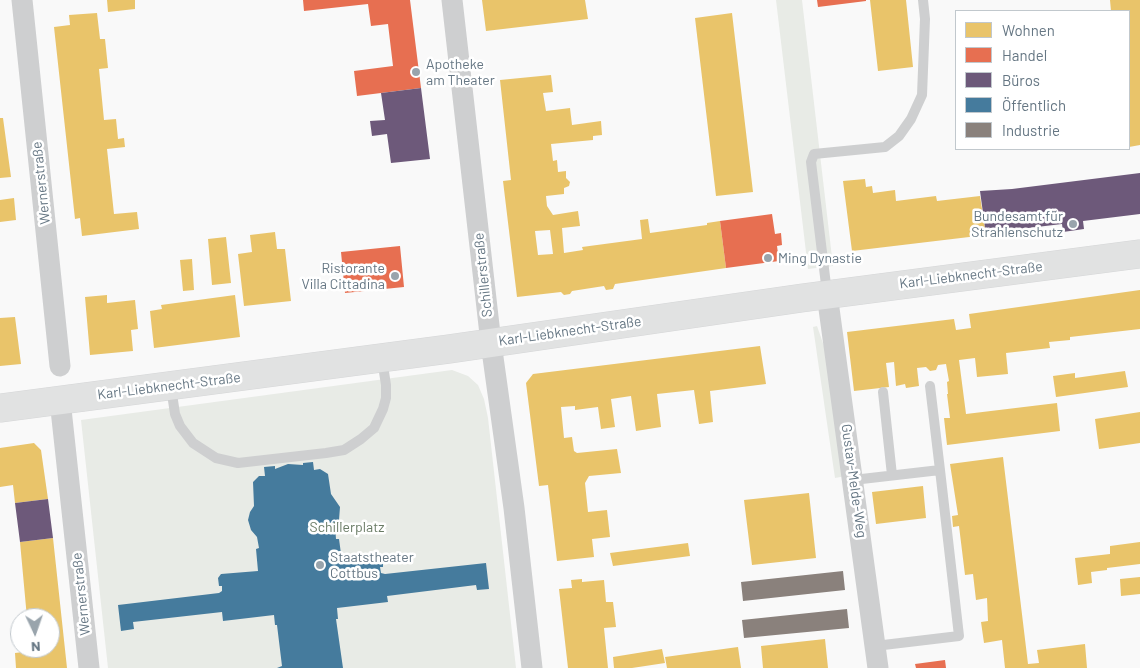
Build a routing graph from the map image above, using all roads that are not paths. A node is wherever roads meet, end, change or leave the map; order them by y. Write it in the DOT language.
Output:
graph roads {
  1 [pos="22,0"];
  2 [pos="452,0"];
  3 [pos="923,0"];
  4 [pos="1140,254"];
  5 [pos="827,294"];
  6 [pos="491,343"];
  7 [pos="382,358"];
  8 [pos="60,366"];
  9 [pos="171,386"];
  10 [pos="930,386"];
  11 [pos="883,392"];
  12 [pos="60,400"];
  13 [pos="0,408"];
  14 [pos="940,470"];
  15 [pos="892,475"];
  16 [pos="853,480"];
  17 [pos="875,646"];
  18 [pos="89,668"];
  19 [pos="532,668"];
  20 [pos="878,668"];
  1 -- 8 [label="street, Wernerstraße"];
  2 -- 6 [label="street, Schillerstraße"];
  3 -- 5 [label="lane"];
  4 -- 5 [label="main road, Karl-Liebknecht-Straße"];
  5 -- 6 [label="main road, Karl-Liebknecht-Straße"];
  5 -- 16 [label="street, Gustav-Melde-Weg"];
  6 -- 7 [label="main road, Karl-Liebknecht-Straße"];
  6 -- 19 [label="street, Schillerstraße"];
  7 -- 9 [label="main road, Karl-Liebknecht-Straße"];
  7 -- 9 [label="lane"];
  9 -- 12 [label="main road, Karl-Liebknecht-Straße"];
  10 -- 14 [label="lane"];
  11 -- 15 [label="lane"];
  12 -- 13 [label="main road, Karl-Liebknecht-Straße"];
  12 -- 18 [label="street, Wernerstraße"];
  14 -- 15 [label="lane"];
  14 -- 17 [label="lane"];
  15 -- 16 [label="lane"];
  16 -- 17 [label="street, Gustav-Melde-Weg"];
  17 -- 20 [label="street, Gustav-Melde-Weg"];
}
